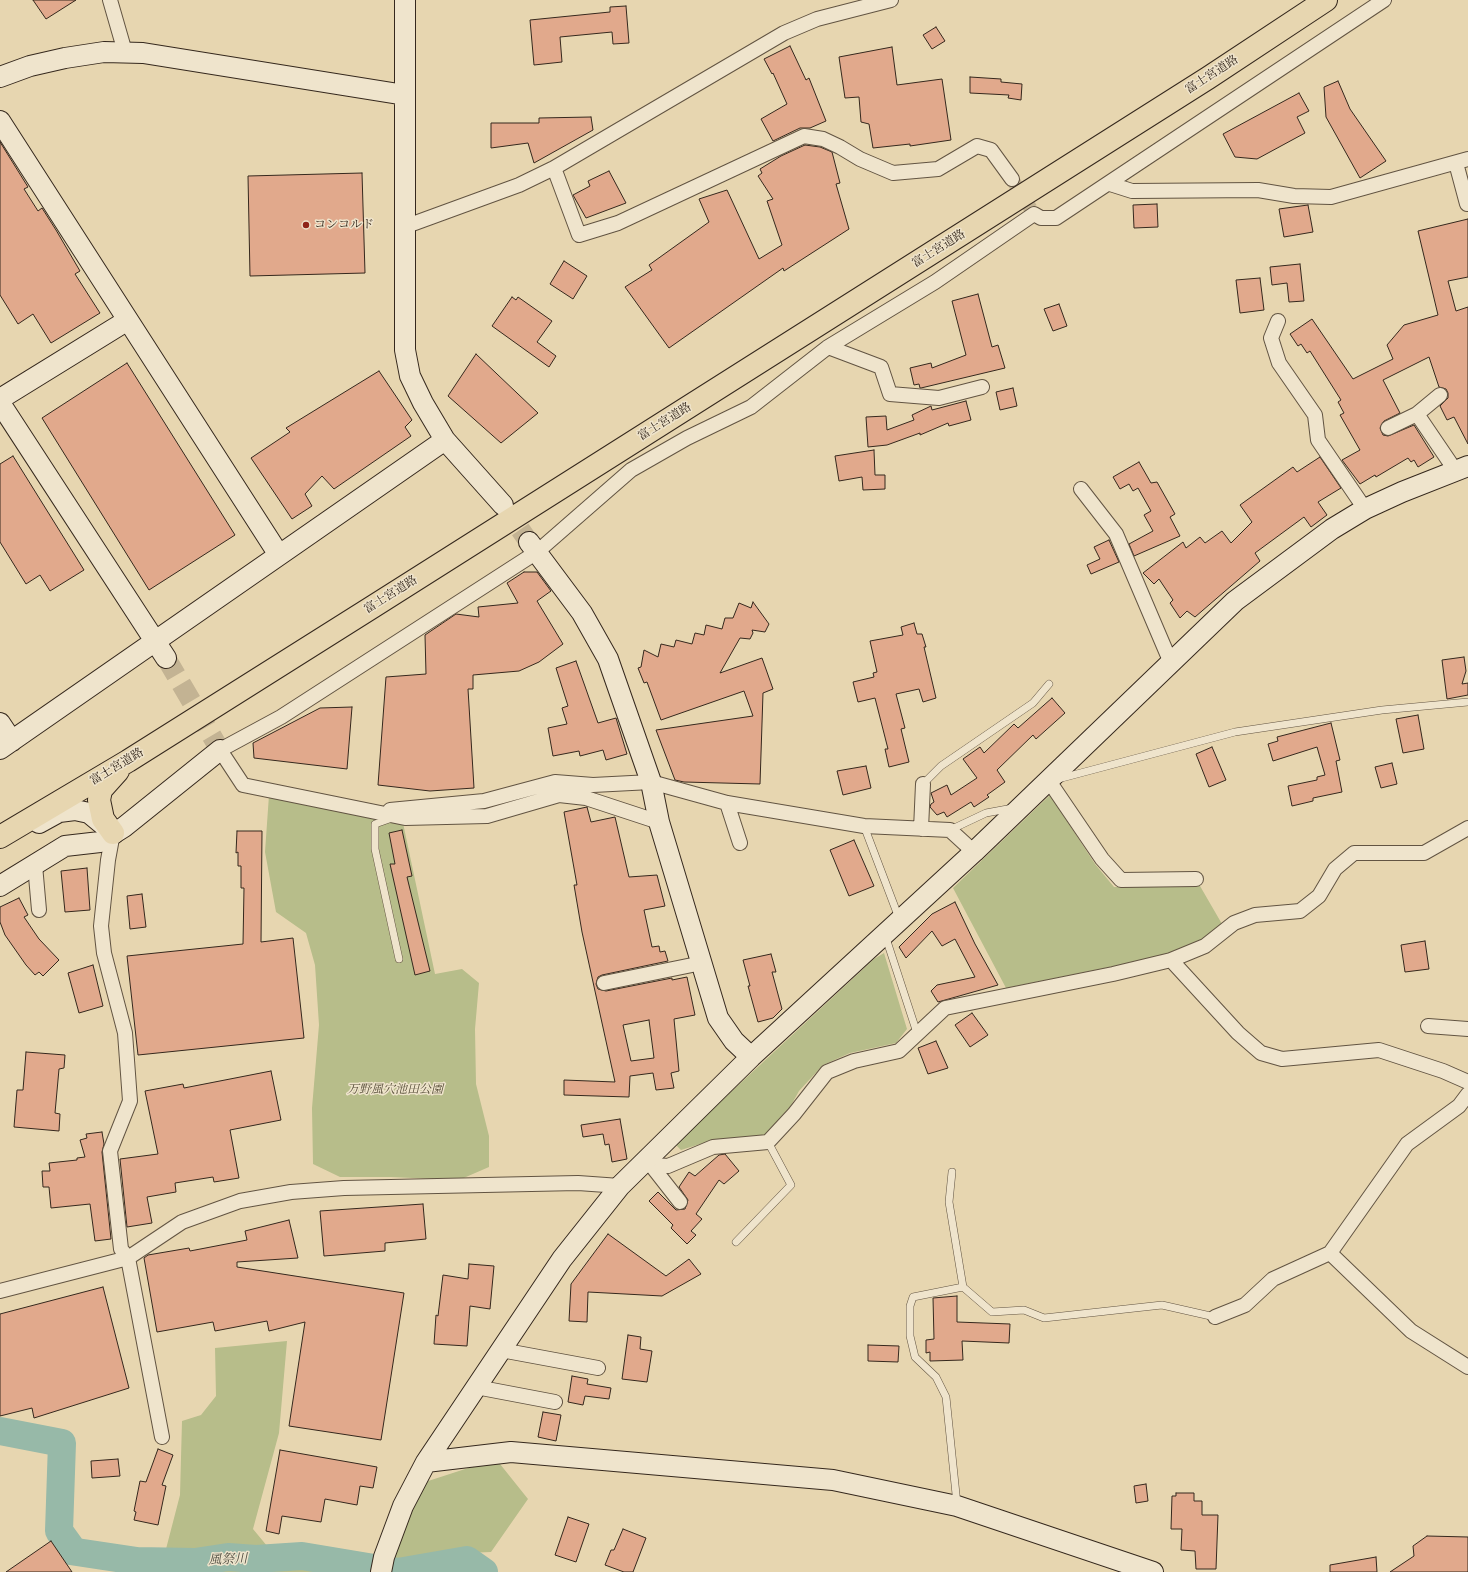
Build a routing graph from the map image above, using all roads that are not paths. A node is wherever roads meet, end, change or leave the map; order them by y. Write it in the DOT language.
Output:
graph roads {
  1 [pos="110,0"];
  2 [pos="405,0"];
  3 [pos="891,0"];
  4 [pos="1326,0"];
  5 [pos="1384,0"];
  6 [pos="125,52"];
  7 [pos="0,76"];
  8 [pos="405,95"];
  9 [pos="0,121"];
  10 [pos="1462,161"];
  11 [pos="554,168"];
  12 [pos="1012,179"];
  13 [pos="1110,184"];
  14 [pos="1467,204"];
  15 [pos="404,227"];
  16 [pos="128,320"];
  17 [pos="1278,321"];
  18 [pos="828,347"];
  19 [pos="982,387"];
  20 [pos="1440,395"];
  21 [pos="0,399"];
  22 [pos="0,403"];
  23 [pos="1417,414"];
  24 [pos="1388,428"];
  25 [pos="445,440"];
  26 [pos="1462,468"];
  27 [pos="1081,489"];
  28 [pos="503,505"];
  29 [pos="1364,509"];
  30 [pos="533,547"];
  31 [pos="279,555"];
  32 [pos="155,642"];
  33 [pos="166,658"];
  34 [pos="1171,663"];
  35 [pos="1049,684"];
  36 [pos="1468,702"];
  37 [pos="0,723"];
  38 [pos="6,745"];
  39 [pos="220,750"];
  40 [pos="128,761"];
  41 [pos="1049,781"];
  42 [pos="651,782"];
  43 [pos="923,784"];
  44 [pos="727,803"];
  45 [pos="1023,806"];
  46 [pos="375,812"];
  47 [pos="398,816"];
  48 [pos="659,822"];
  49 [pos="864,826"];
  50 [pos="1468,828"];
  51 [pos="921,829"];
  52 [pos="950,830"];
  53 [pos="113,833"];
  54 [pos="0,837"];
  55 [pos="740,843"];
  56 [pos="0,844"];
  57 [pos="974,852"];
  58 [pos="35,865"];
  59 [pos="1196,879"];
  60 [pos="0,886"];
  61 [pos="39,910"];
  62 [pos="900,919"];
  63 [pos="885,933"];
  64 [pos="399,959"];
  65 [pos="1171,960"];
  66 [pos="702,963"];
  67 [pos="604,983"];
  68 [pos="1428,1026"];
  69 [pos="1468,1029"];
  70 [pos="917,1033"];
  71 [pos="751,1057"];
  72 [pos="1468,1082"];
  73 [pos="1468,1094"];
  74 [pos="768,1142"];
  75 [pos="647,1165"];
  76 [pos="952,1172"];
  77 [pos="620,1186"];
  78 [pos="680,1202"];
  79 [pos="736,1242"];
  80 [pos="1330,1253"];
  81 [pos="128,1258"];
  82 [pos="963,1287"];
  83 [pos="0,1291"];
  84 [pos="1215,1317"];
  85 [pos="500,1350"];
  86 [pos="1468,1367"];
  87 [pos="598,1368"];
  88 [pos="476,1387"];
  89 [pos="555,1402"];
  90 [pos="162,1437"];
  91 [pos="426,1462"];
  92 [pos="957,1506"];
  93 [pos="382,1564"];
  94 [pos="1153,1572"];
  1 -- 6 [label="street"];
  2 -- 8 [label="street"];
  3 -- 11 [label="street"];
  4 -- 40 [label="highway, 富士宮道路"];
  5 -- 13 [label="street"];
  6 -- 7 [label="street"];
  6 -- 8 [label="street"];
  8 -- 15 [label="street"];
  9 -- 16 [label="street"];
  10 -- 13 [label="street"];
  10 -- 14 [label="street"];
  11 -- 12 [label="street"];
  11 -- 15 [label="street"];
  13 -- 18 [label="street"];
  15 -- 25 [label="street"];
  16 -- 21 [label="street"];
  16 -- 31 [label="street"];
  17 -- 29 [label="street"];
  18 -- 19 [label="street"];
  18 -- 30 [label="street"];
  20 -- 23 [label="street"];
  22 -- 32 [label="street"];
  23 -- 24 [label="street"];
  23 -- 26 [label="street"];
  25 -- 28 [label="street"];
  25 -- 31 [label="street"];
  26 -- 29 [label="street"];
  27 -- 34 [label="street"];
  29 -- 34 [label="street"];
  30 -- 39 [label="street"];
  30 -- 42 [label="street"];
  31 -- 32 [label="street"];
  32 -- 33 [label="street"];
  32 -- 38 [label="street"];
  34 -- 41 [label="street"];
  35 -- 43 [label="lane"];
  36 -- 41 [label="lane"];
  37 -- 38 [label="street"];
  39 -- 46 [label="street"];
  39 -- 53 [label="street"];
  40 -- 53 [label="highway"];
  40 -- 54 [label="highway, 富士宮道路"];
  41 -- 45 [label="street"];
  41 -- 59 [label="street"];
  42 -- 44 [label="street"];
  42 -- 46 [label="street"];
  42 -- 48 [label="street"];
  43 -- 51 [label="street"];
  44 -- 49 [label="street"];
  44 -- 55 [label="street"];
  45 -- 52 [label="lane"];
  45 -- 57 [label="street"];
  46 -- 47 [label="street"];
  47 -- 48 [label="street"];
  47 -- 64 [label="lane"];
  48 -- 66 [label="street"];
  49 -- 51 [label="street"];
  49 -- 62 [label="lane"];
  50 -- 65 [label="street"];
  51 -- 52 [label="street"];
  52 -- 57 [label="street"];
  53 -- 56 [label="street"];
  53 -- 58 [label="street"];
  53 -- 81 [label="street"];
  57 -- 62 [label="street"];
  58 -- 60 [label="street"];
  58 -- 61 [label="street"];
  62 -- 63 [label="street"];
  63 -- 70 [label="lane"];
  63 -- 71 [label="street"];
  65 -- 70 [label="street"];
  65 -- 72 [label="street"];
  66 -- 67 [label="street"];
  66 -- 71 [label="street"];
  68 -- 69 [label="street"];
  70 -- 74 [label="street"];
  71 -- 75 [label="street"];
  73 -- 80 [label="street"];
  74 -- 75 [label="street"];
  74 -- 79 [label="lane"];
  75 -- 77 [label="street"];
  75 -- 78 [label="street"];
  76 -- 82 [label="lane"];
  77 -- 81 [label="street"];
  77 -- 85 [label="street"];
  80 -- 84 [label="street"];
  80 -- 86 [label="street"];
  81 -- 83 [label="street"];
  81 -- 90 [label="street"];
  82 -- 84 [label="lane"];
  82 -- 92 [label="lane"];
  85 -- 87 [label="street"];
  85 -- 88 [label="street"];
  88 -- 89 [label="street"];
  88 -- 91 [label="street"];
  91 -- 92 [label="street"];
  91 -- 93 [label="street"];
  92 -- 94 [label="street"];
}
